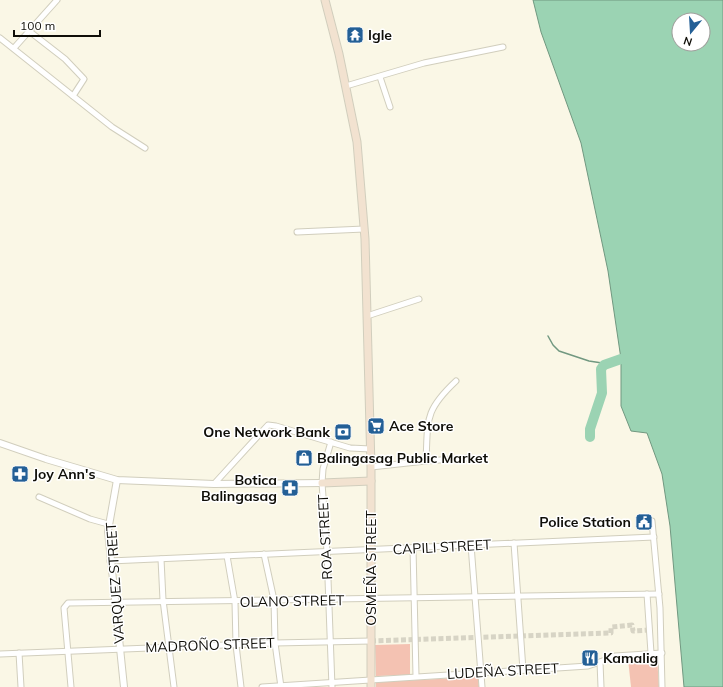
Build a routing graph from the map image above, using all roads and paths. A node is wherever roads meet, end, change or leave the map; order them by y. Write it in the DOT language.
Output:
graph roads {
  1 [pos="57,0"];
  2 [pos="325,0"];
  3 [pos="29,31"];
  4 [pos="0,38"];
  5 [pos="503,47"];
  6 [pos="14,48"];
  7 [pos="380,77"];
  8 [pos="346,86"];
  9 [pos="73,96"];
  10 [pos="390,107"];
  11 [pos="145,148"];
  12 [pos="364,229"];
  13 [pos="297,232"];
  14 [pos="419,299"];
  15 [pos="367,316"];
  16 [pos="456,381"];
  17 [pos="331,442"];
  18 [pos="0,443"];
  19 [pos="370,450"];
  20 [pos="467,458"];
  21 [pos="426,461"];
  22 [pos="371,467"];
  23 [pos="117,480"];
  24 [pos="371,481"];
  25 [pos="322,483"];
  26 [pos="214,484"];
  27 [pos="39,496"];
  28 [pos="652,522"];
  29 [pos="108,524"];
  30 [pos="654,537"];
  31 [pos="514,543"];
  32 [pos="471,545"];
  33 [pos="413,548"];
  34 [pos="371,550"];
  35 [pos="327,552"];
  36 [pos="264,554"];
  37 [pos="228,556"];
  38 [pos="161,558"];
  39 [pos="110,561"];
  40 [pos="647,594"];
  41 [pos="659,594"];
  42 [pos="518,597"];
  43 [pos="414,598"];
  44 [pos="475,598"];
  45 [pos="372,599"];
  46 [pos="163,600"];
  47 [pos="274,600"];
  48 [pos="328,600"];
  49 [pos="114,602"];
  50 [pos="235,602"];
  51 [pos="371,641"];
  52 [pos="330,642"];
  53 [pos="275,643"];
  54 [pos="236,645"];
  55 [pos="169,647"];
  56 [pos="119,648"];
  57 [pos="68,650"];
  58 [pos="18,653"];
  59 [pos="651,653"];
  60 [pos="662,653"];
  61 [pos="0,654"];
  62 [pos="600,662"];
  63 [pos="523,670"];
  64 [pos="480,673"];
  65 [pos="416,676"];
  66 [pos="371,684"];
  67 [pos="332,685"];
  68 [pos="21,687"];
  69 [pos="71,687"];
  70 [pos="124,687"];
  71 [pos="174,687"];
  72 [pos="241,687"];
  73 [pos="262,687"];
  74 [pos="281,687"];
  75 [pos="482,687"];
  76 [pos="601,687"];
  77 [pos="662,687"];
  1 -- 3 [label="street"];
  2 -- 8 [label="main road, OSMEÑA STREET"];
  3 -- 6 [label="street"];
  3 -- 9 [label="street"];
  4 -- 6 [label="street"];
  5 -- 7 [label="street"];
  6 -- 9 [label="street"];
  7 -- 8 [label="street"];
  7 -- 10 [label="street"];
  8 -- 12 [label="main road, OSMEÑA STREET"];
  9 -- 11 [label="street"];
  12 -- 13 [label="street"];
  12 -- 15 [label="main road, OSMEÑA STREET"];
  14 -- 15 [label="street"];
  15 -- 19 [label="main road, OSMEÑA STREET"];
  16 -- 21 [label="street"];
  17 -- 19 [label="street"];
  17 -- 25 [label="street, ROA STREET"];
  17 -- 26 [label="street"];
  18 -- 23 [label="street"];
  19 -- 22 [label="main road, OSMEÑA STREET"];
  20 -- 21 [label="street"];
  21 -- 22 [label="street"];
  22 -- 24 [label="main road, OSMEÑA STREET"];
  23 -- 26 [label="street"];
  23 -- 29 [label="street, VARQUEZ STREET"];
  24 -- 25 [label="main road"];
  24 -- 34 [label="main road, OSMEÑA STREET"];
  25 -- 26 [label="street"];
  25 -- 35 [label="street, ROA STREET"];
  27 -- 29 [label="street"];
  28 -- 30 [label="street"];
  29 -- 39 [label="street, VARQUEZ STREET"];
  30 -- 31 [label="street, CAPILI STREET"];
  30 -- 41 [label="street"];
  31 -- 32 [label="street, CAPILI STREET"];
  31 -- 42 [label="street"];
  32 -- 33 [label="street, CAPILI STREET"];
  32 -- 44 [label="street"];
  33 -- 34 [label="street, CAPILI STREET"];
  33 -- 43 [label="street"];
  34 -- 35 [label="street, CAPILI STREET"];
  34 -- 45 [label="main road, OSMEÑA STREET"];
  35 -- 36 [label="street, CAPILI STREET"];
  35 -- 48 [label="street, ROA STREET"];
  36 -- 37 [label="street, CAPILI STREET"];
  36 -- 47 [label="street"];
  37 -- 38 [label="street, CAPILI STREET"];
  37 -- 50 [label="street"];
  38 -- 39 [label="street, CAPILI STREET"];
  38 -- 46 [label="street"];
  39 -- 49 [label="street, VARQUEZ STREET"];
  40 -- 41 [label="street, OLANO STREET"];
  40 -- 42 [label="street, OLANO STREET"];
  40 -- 59 [label="street"];
  41 -- 60 [label="street"];
  42 -- 44 [label="street, OLANO STREET"];
  42 -- 63 [label="street"];
  43 -- 44 [label="street, OLANO STREET"];
  43 -- 45 [label="street, OLANO STREET"];
  43 -- 65 [label="street"];
  44 -- 64 [label="street"];
  45 -- 48 [label="street, OLANO STREET"];
  45 -- 51 [label="main road, OSMEÑA STREET"];
  46 -- 49 [label="street, OLANO STREET"];
  46 -- 50 [label="street, OLANO STREET"];
  46 -- 55 [label="street"];
  47 -- 48 [label="street, OLANO STREET"];
  47 -- 50 [label="street, OLANO STREET"];
  47 -- 53 [label="street"];
  48 -- 52 [label="street, ROA STREET"];
  49 -- 56 [label="street, VARQUEZ STREET"];
  49 -- 57 [label="street, OLANO STREET"];
  50 -- 54 [label="street"];
  51 -- 52 [label="street, MADROÑO STREET"];
  51 -- 66 [label="main road, OSMEÑA STREET"];
  52 -- 53 [label="street, MADROÑO STREET"];
  52 -- 67 [label="street, ROA STREET"];
  53 -- 54 [label="street, MADROÑO STREET"];
  53 -- 74 [label="street"];
  54 -- 55 [label="street, MADROÑO STREET"];
  54 -- 72 [label="street"];
  55 -- 56 [label="street, MADROÑO STREET"];
  55 -- 71 [label="street"];
  56 -- 57 [label="street, MADROÑO STREET"];
  56 -- 70 [label="street, VARQUEZ STREET"];
  57 -- 58 [label="street, MADROÑO STREET"];
  57 -- 69 [label="street"];
  58 -- 61 [label="street, MADROÑO STREET"];
  58 -- 68 [label="street"];
  59 -- 60 [label="street, LUDEÑA STREET"];
  59 -- 62 [label="street, LUDEÑA STREET"];
  60 -- 77 [label="street"];
  62 -- 63 [label="street, LUDEÑA STREET"];
  62 -- 76 [label="street"];
  63 -- 64 [label="street, LUDEÑA STREET"];
  64 -- 65 [label="street, LUDEÑA STREET"];
  64 -- 75 [label="street"];
  65 -- 66 [label="street, LUDEÑA STREET"];
  66 -- 67 [label="street, LUDEÑA STREET"];
  67 -- 74 [label="street, LUDEÑA STREET"];
  73 -- 74 [label="street, LUDEÑA STREET"];
}
